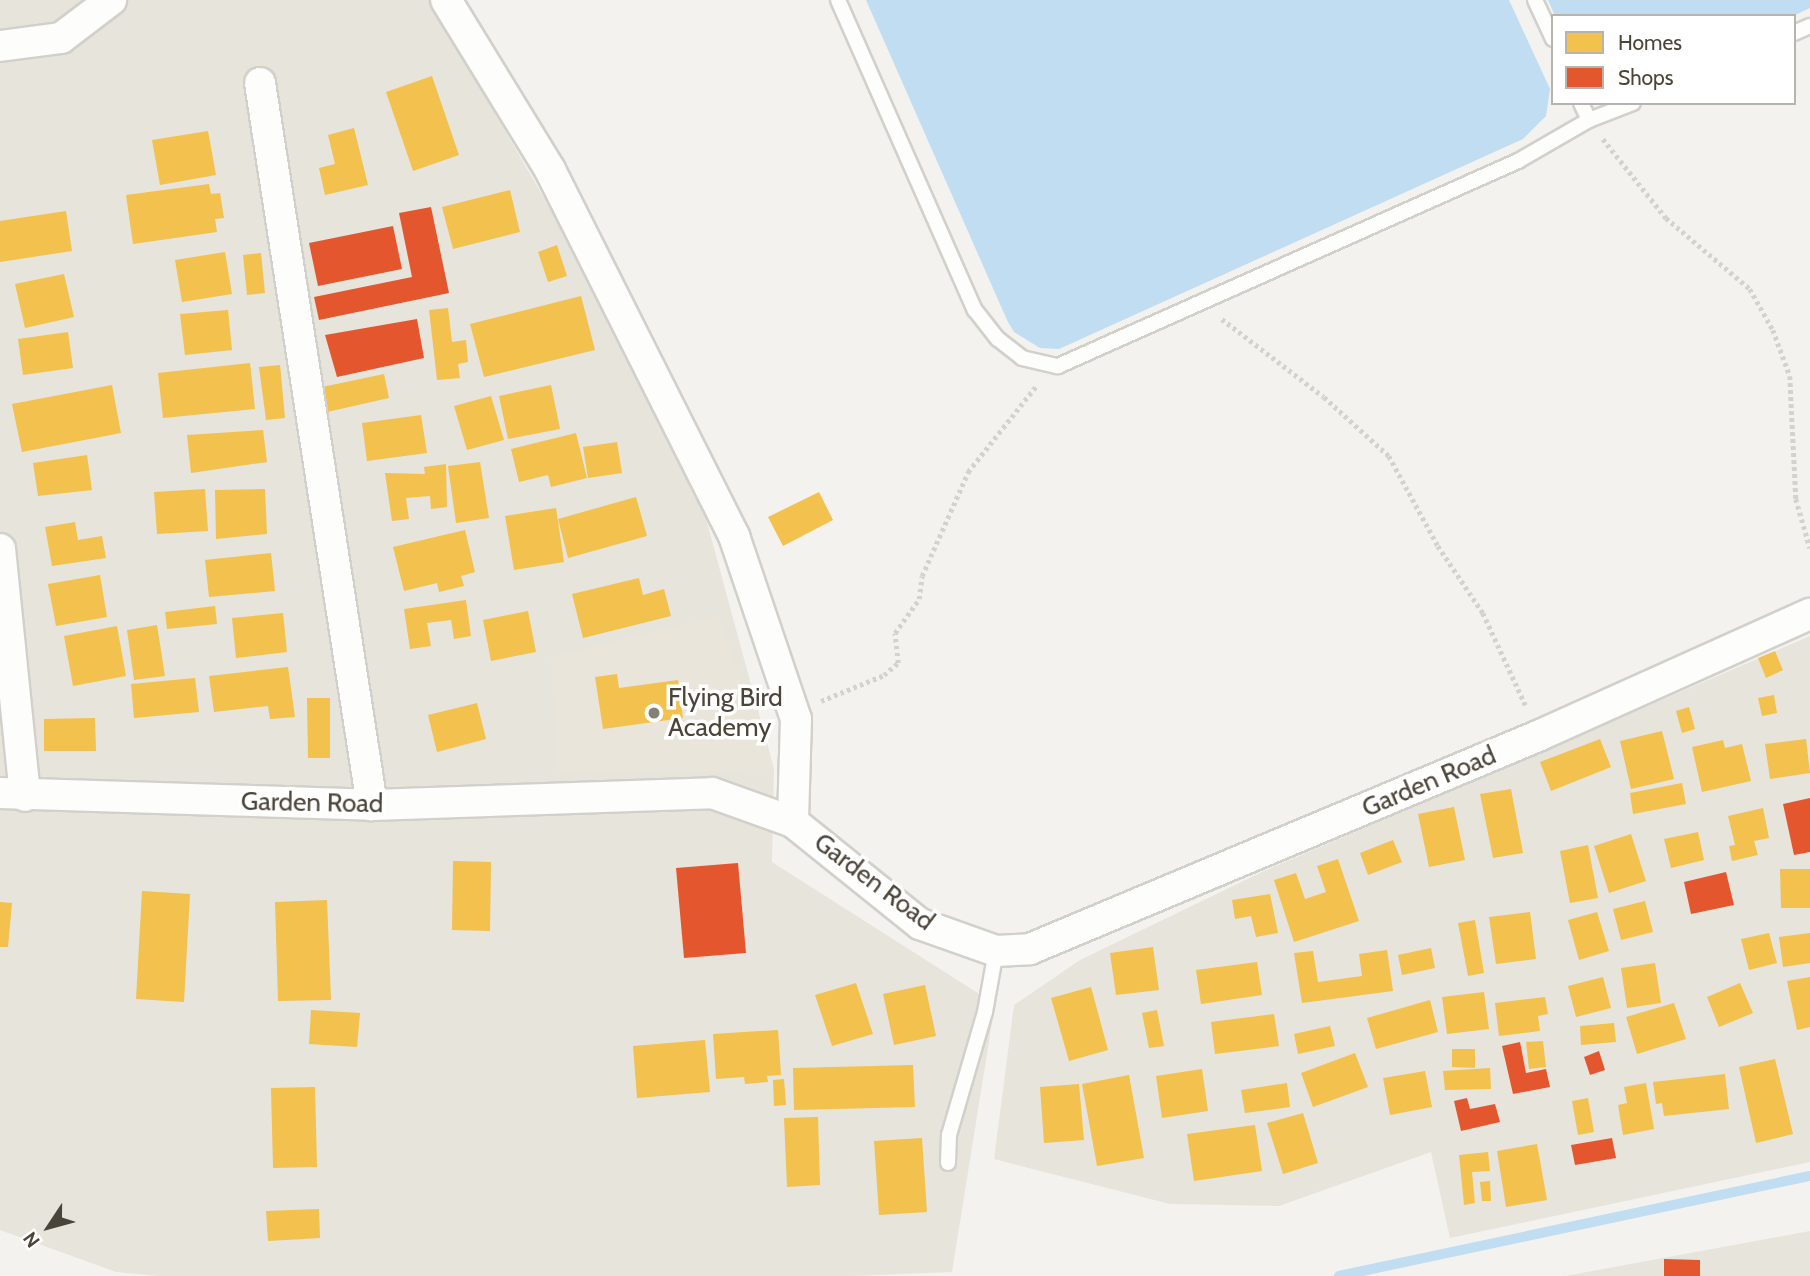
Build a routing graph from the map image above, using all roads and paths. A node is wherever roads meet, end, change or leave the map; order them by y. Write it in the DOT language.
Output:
graph roads {
  1 [pos="111,0"];
  2 [pos="446,0"];
  3 [pos="838,0"];
  4 [pos="1535,0"];
  5 [pos="1551,35"];
  6 [pos="0,46"];
  7 [pos="260,83"];
  8 [pos="1582,105"];
  9 [pos="1628,105"];
  10 [pos="1589,120"];
  11 [pos="1197,303"];
  12 [pos="1058,366"];
  13 [pos="1810,548"];
  14 [pos="0,549"];
  15 [pos="1810,614"];
  16 [pos="794,713"];
  17 [pos="1538,736"];
  18 [pos="12,795"];
  19 [pos="372,805"];
  20 [pos="793,822"];
  21 [pos="996,951"];
  22 [pos="948,1163"];
  1 -- 6 [label="street"];
  2 -- 16 [label="street"];
  3 -- 12 [label="lane"];
  4 -- 5 [label="lane"];
  7 -- 19 [label="street"];
  8 -- 10 [label="lane"];
  9 -- 10 [label="lane"];
  10 -- 11 [label="lane"];
  10 -- 13 [label="path"];
  11 -- 12 [label="lane"];
  11 -- 17 [label="path"];
  12 -- 16 [label="path"];
  14 -- 18 [label="street"];
  15 -- 17 [label="street, Garden Road"];
  16 -- 20 [label="street"];
  17 -- 21 [label="street, Garden Road"];
  18 -- 19 [label="street, Garden Road"];
  19 -- 20 [label="street, Garden Road"];
  20 -- 21 [label="street, Garden Road"];
  21 -- 22 [label="lane"];
}
